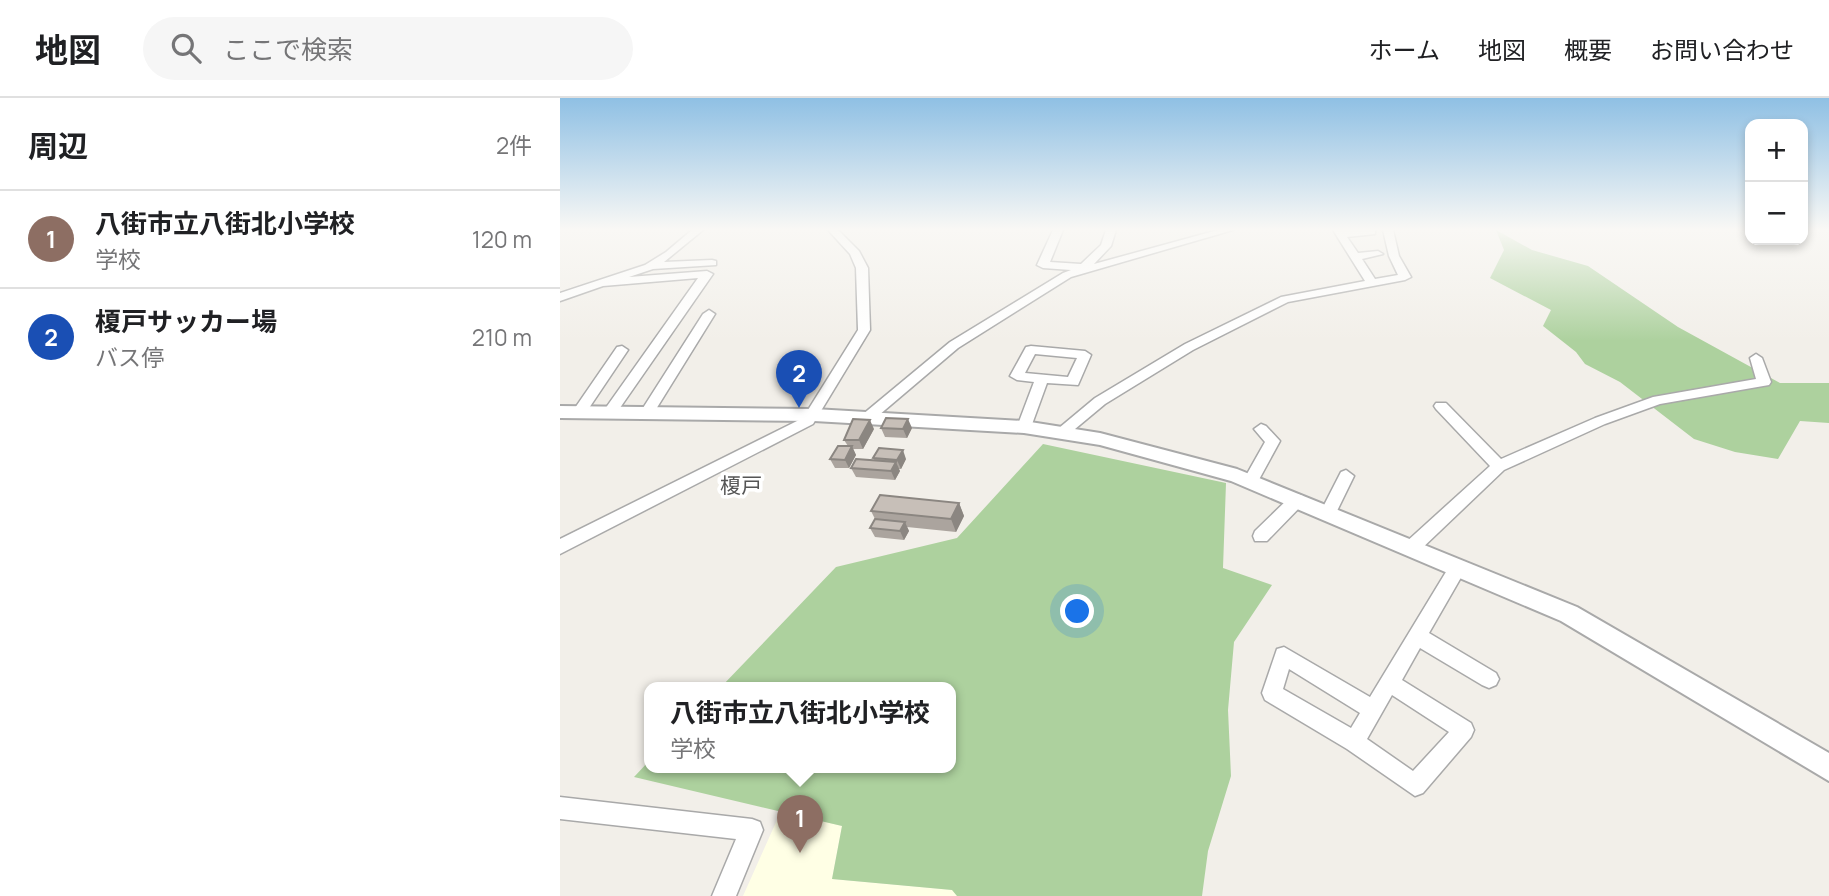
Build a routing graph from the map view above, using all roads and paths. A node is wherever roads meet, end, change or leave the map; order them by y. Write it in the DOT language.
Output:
graph roads {
  1 [pos="649,267"];
  2 [pos="862,267"];
  3 [pos="1074,267"];
  4 [pos="1361,267"];
  5 [pos="1400,267"];
  6 [pos="1084,268"];
  7 [pos="1372,282"];
  8 [pos="603,283"];
  9 [pos="1279,283"];
  10 [pos="560,298"];
  11 [pos="1284,299"];
  12 [pos="709,314"];
  13 [pos="622,349"];
  14 [pos="1756,358"];
  15 [pos="1042,379"];
  16 [pos="1441,405"];
  17 [pos="648,411"];
  18 [pos="570,412"];
  19 [pos="610,412"];
  20 [pos="814,415"];
  21 [pos="867,418"];
  22 [pos="1024,427"];
  23 [pos="1261,429"];
  24 [pos="1064,431"];
  25 [pos="1499,466"];
  26 [pos="1346,476"];
  27 [pos="1251,481"];
  28 [pos="1297,500"];
  29 [pos="1328,513"];
  30 [pos="1261,536"];
  31 [pos="560,547"];
  32 [pos="1411,548"];
  33 [pos="1458,567"];
  34 [pos="1417,636"];
  35 [pos="1489,679"];
  36 [pos="1390,683"];
  37 [pos="1373,710"];
  38 [pos="1354,742"];
  39 [pos="1829,768"];
  40 [pos="560,808"];
  41 [pos="724,896"];
  1 -- 8 [label="street"];
  2 -- 20 [label="street"];
  3 -- 6 [label="street"];
  4 -- 7 [label="street"];
  5 -- 7 [label="street"];
  6 -- 21 [label="street"];
  7 -- 11 [label="street"];
  8 -- 10 [label="street"];
  8 -- 19 [label="street"];
  9 -- 11 [label="street"];
  11 -- 24 [label="street"];
  12 -- 17 [label="street"];
  13 -- 18 [label="street"];
  14 -- 25 [label="street"];
  15 -- 15 [label="street"];
  15 -- 22 [label="street"];
  16 -- 25 [label="street"];
  17 -- 19 [label="street"];
  17 -- 20 [label="street"];
  18 -- 19 [label="street"];
  20 -- 21 [label="street"];
  20 -- 31 [label="street"];
  21 -- 22 [label="street"];
  22 -- 24 [label="street"];
  23 -- 27 [label="street"];
  24 -- 27 [label="street"];
  25 -- 32 [label="street"];
  26 -- 29 [label="street"];
  27 -- 28 [label="street"];
  28 -- 29 [label="street"];
  28 -- 30 [label="street"];
  29 -- 32 [label="street"];
  32 -- 33 [label="street"];
  33 -- 34 [label="street"];
  33 -- 39 [label="street"];
  34 -- 35 [label="street"];
  34 -- 36 [label="street"];
  36 -- 37 [label="street"];
  36 -- 38 [label="street"];
  37 -- 38 [label="street"];
  37 -- 38 [label="street"];
  40 -- 41 [label="street"];
}
